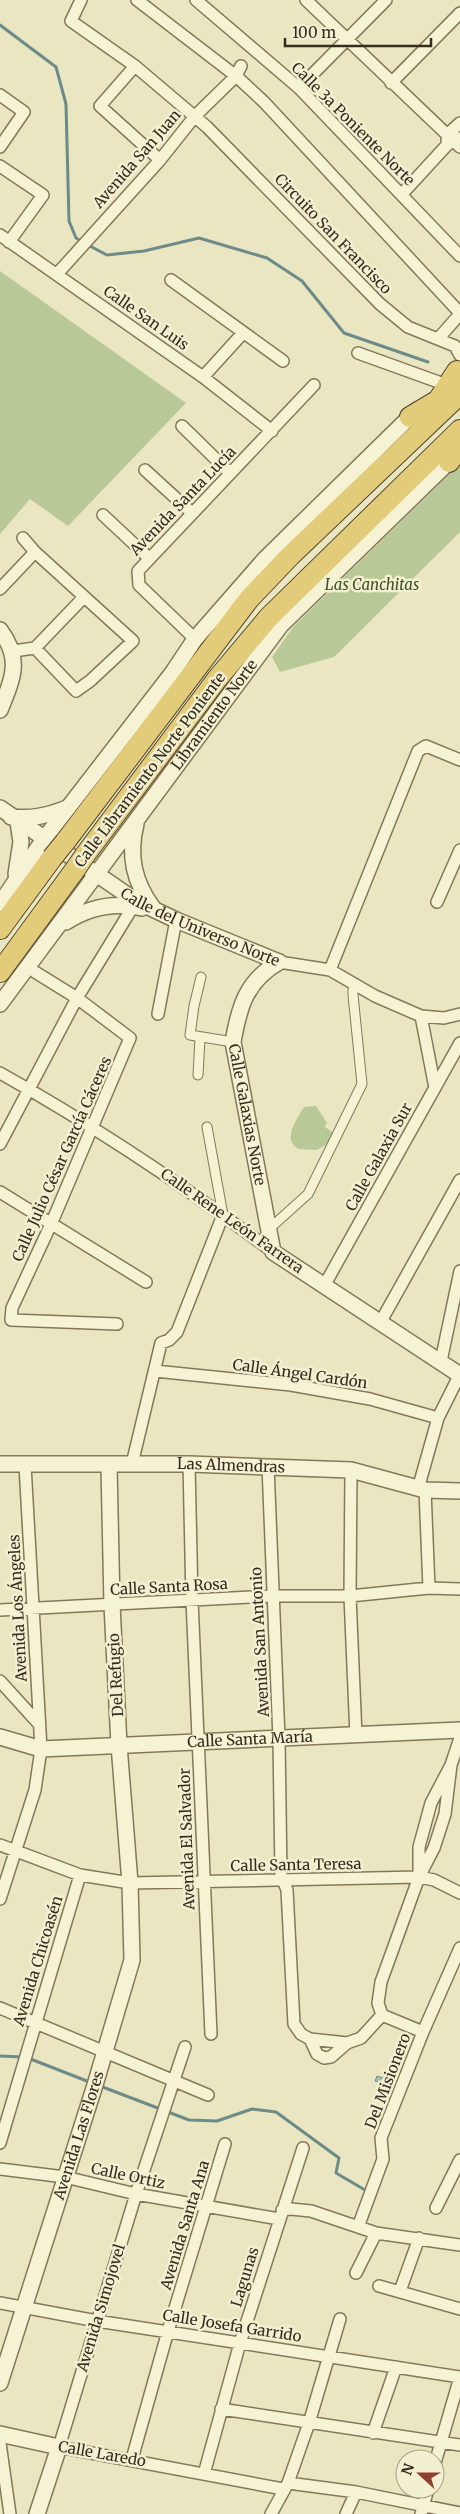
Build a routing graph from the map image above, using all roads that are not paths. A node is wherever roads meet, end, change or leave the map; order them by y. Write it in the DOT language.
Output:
graph roads {
  1 [pos="82,0"];
  2 [pos="137,0"];
  3 [pos="196,0"];
  4 [pos="306,0"];
  5 [pos="386,0"];
  6 [pos="460,13"];
  7 [pos="346,38"];
  8 [pos="135,66"];
  9 [pos="239,71"];
  10 [pos="391,83"];
  11 [pos="299,88"];
  12 [pos="0,95"];
  13 [pos="195,116"];
  14 [pos="460,123"];
  15 [pos="454,141"];
  16 [pos="0,147"];
  17 [pos="160,160"];
  18 [pos="0,166"];
  19 [pos="402,194"];
  20 [pos="5,238"];
  21 [pos="456,243"];
  22 [pos="460,256"];
  23 [pos="57,274"];
  24 [pos="171,280"];
  25 [pos="460,314"];
  26 [pos="243,333"];
  27 [pos="438,339"];
  28 [pos="358,353"];
  29 [pos="283,361"];
  30 [pos="203,377"];
  31 [pos="455,377"];
  32 [pos="314,385"];
  33 [pos="182,426"];
  34 [pos="413,426"];
  35 [pos="460,430"];
  36 [pos="272,431"];
  37 [pos="460,438"];
  38 [pos="452,452"];
  39 [pos="145,470"];
  40 [pos="230,473"];
  41 [pos="192,513"];
  42 [pos="103,515"];
  43 [pos="23,538"];
  44 [pos="35,552"];
  45 [pos="148,558"];
  46 [pos="0,589"];
  47 [pos="84,597"];
  48 [pos="0,630"];
  49 [pos="195,639"];
  50 [pos="35,648"];
  51 [pos="13,651"];
  52 [pos="0,710"];
  53 [pos="460,760"];
  54 [pos="68,808"];
  55 [pos="9,816"];
  56 [pos="137,818"];
  57 [pos="44,839"];
  58 [pos="460,850"];
  59 [pos="97,876"];
  60 [pos="13,885"];
  61 [pos="137,900"];
  62 [pos="437,902"];
  63 [pos="0,904"];
  64 [pos="176,920"];
  65 [pos="59,926"];
  66 [pos="0,928"];
  67 [pos="279,962"];
  68 [pos="330,970"];
  69 [pos="0,972"];
  70 [pos="35,972"];
  71 [pos="201,977"];
  72 [pos="358,986"];
  73 [pos="77,998"];
  74 [pos="0,1004"];
  75 [pos="158,1014"];
  76 [pos="460,1014"];
  77 [pos="421,1016"];
  78 [pos="200,1038"];
  79 [pos="233,1042"];
  80 [pos="460,1043"];
  81 [pos="0,1073"];
  82 [pos="198,1074"];
  83 [pos="436,1088"];
  84 [pos="29,1089"];
  85 [pos="207,1127"];
  86 [pos="93,1128"];
  87 [pos="0,1144"];
  88 [pos="460,1180"];
  89 [pos="0,1192"];
  90 [pos="223,1215"];
  91 [pos="52,1222"];
  92 [pos="269,1229"];
  93 [pos="273,1252"];
  94 [pos="460,1271"];
  95 [pos="146,1282"];
  96 [pos="324,1286"];
  97 [pos="0,1302"];
  98 [pos="12,1308"];
  99 [pos="380,1323"];
  100 [pos="116,1324"];
  101 [pos="440,1361"];
  102 [pos="155,1370"];
  103 [pos="460,1375"];
  104 [pos="438,1418"];
  105 [pos="0,1464"];
  106 [pos="132,1464"];
  107 [pos="189,1464"];
  108 [pos="25,1465"];
  109 [pos="108,1466"];
  110 [pos="268,1466"];
  111 [pos="351,1470"];
  112 [pos="421,1490"];
  113 [pos="460,1491"];
  114 [pos="429,1588"];
  115 [pos="460,1589"];
  116 [pos="272,1596"];
  117 [pos="350,1596"];
  118 [pos="192,1600"];
  119 [pos="112,1605"];
  120 [pos="34,1607"];
  121 [pos="0,1610"];
  122 [pos="0,1681"];
  123 [pos="39,1724"];
  124 [pos="460,1730"];
  125 [pos="356,1736"];
  126 [pos="0,1737"];
  127 [pos="280,1738"];
  128 [pos="460,1738"];
  129 [pos="199,1742"];
  130 [pos="119,1745"];
  131 [pos="41,1749"];
  132 [pos="451,1764"];
  133 [pos="0,1845"];
  134 [pos="16,1851"];
  135 [pos="80,1875"];
  136 [pos="419,1877"];
  137 [pos="283,1881"];
  138 [pos="202,1882"];
  139 [pos="130,1884"];
  140 [pos="460,1893"];
  141 [pos="0,1898"];
  142 [pos="460,1948"];
  143 [pos="0,2008"];
  144 [pos="382,2015"];
  145 [pos="36,2022"];
  146 [pos="423,2032"];
  147 [pos="211,2034"];
  148 [pos="310,2039"];
  149 [pos="347,2043"];
  150 [pos="185,2047"];
  151 [pos="105,2052"];
  152 [pos="173,2082"];
  153 [pos="208,2096"];
  154 [pos="0,2143"];
  155 [pos="225,2144"];
  156 [pos="303,2148"];
  157 [pos="460,2160"];
  158 [pos="0,2169"];
  159 [pos="65,2177"];
  160 [pos="136,2194"];
  161 [pos="206,2207"];
  162 [pos="436,2208"];
  163 [pos="281,2215"];
  164 [pos="358,2228"];
  165 [pos="376,2233"];
  166 [pos="419,2238"];
  167 [pos="460,2244"];
  168 [pos="356,2273"];
  169 [pos="379,2286"];
  170 [pos="400,2291"];
  171 [pos="0,2303"];
  172 [pos="24,2306"];
  173 [pos="460,2309"];
  174 [pos="340,2319"];
  175 [pos="97,2321"];
  176 [pos="168,2331"];
  177 [pos="240,2343"];
  178 [pos="331,2356"];
  179 [pos="396,2366"];
  180 [pos="460,2377"];
  181 [pos="0,2383"];
  182 [pos="221,2409"];
  183 [pos="309,2423"];
  184 [pos="373,2433"];
  185 [pos="0,2434"];
  186 [pos="441,2440"];
  187 [pos="0,2443"];
  188 [pos="460,2445"];
  189 [pos="59,2447"];
  190 [pos="439,2449"];
  191 [pos="132,2459"];
  192 [pos="204,2474"];
  193 [pos="285,2486"];
  194 [pos="356,2492"];
  195 [pos="422,2510"];
  196 [pos="460,2513"];
  197 [pos="10,2514"];
  198 [pos="37,2514"];
  199 [pos="272,2514"];
  200 [pos="346,2514"];
  1 -- 8 [label="street, Circuito San Francisco"];
  2 -- 9 [label="street"];
  3 -- 11 [label="street, Calle 3a Poniente Norte"];
  4 -- 7 [label="street"];
  5 -- 7 [label="street"];
  6 -- 10 [label="street"];
  7 -- 10 [label="street"];
  7 -- 11 [label="street"];
  8 -- 13 [label="street, Circuito San Francisco"];
  8 -- 17 [label="street"];
  9 -- 13 [label="street, Avenida San Juan"];
  9 -- 25 [label="street"];
  10 -- 15 [label="street"];
  11 -- 19 [label="street, Calle 3a Poniente Norte"];
  12 -- 16 [label="street"];
  13 -- 17 [label="street, Avenida San Juan"];
  13 -- 27 [label="street, Circuito San Francisco"];
  14 -- 15 [label="street"];
  15 -- 19 [label="street"];
  17 -- 23 [label="street, Avenida San Juan"];
  18 -- 20 [label="street"];
  19 -- 21 [label="street, Calle 3a Poniente Norte"];
  20 -- 23 [label="street, Calle San Luis"];
  21 -- 22 [label="street, Calle 3a Poniente Norte"];
  23 -- 30 [label="street, Calle San Luis"];
  24 -- 26 [label="street"];
  25 -- 27 [label="street"];
  26 -- 29 [label="street"];
  26 -- 30 [label="street"];
  27 -- 31 [label="street, Circuito San Francisco"];
  28 -- 31 [label="street"];
  30 -- 36 [label="street, Calle San Luis"];
  31 -- 34 [label="highway, Calle Libramiento Norte Poniente"];
  32 -- 36 [label="street, Avenida Santa Lucía"];
  33 -- 40 [label="street"];
  34 -- 49 [label="street"];
  34 -- 66 [label="highway, Calle Libramiento Norte Poniente, bridge"];
  35 -- 38 [label="highway, Calle Libramiento Norte Poniente"];
  36 -- 40 [label="street, Avenida Santa Lucía"];
  37 -- 38 [label="highway"];
  38 -- 56 [label="street, Libramiento Norte"];
  38 -- 69 [label="highway, Calle Libramiento Norte Poniente"];
  39 -- 41 [label="street"];
  40 -- 41 [label="street, Avenida Santa Lucía"];
  41 -- 45 [label="street, Avenida Santa Lucía"];
  42 -- 45 [label="street"];
  43 -- 44 [label="street"];
  44 -- 46 [label="street"];
  44 -- 47 [label="street"];
  45 -- 49 [label="street, Avenida Santa Lucía"];
  47 -- 50 [label="street"];
  47 -- 50 [label="street"];
  48 -- 51 [label="street"];
  49 -- 54 [label="street"];
  50 -- 51 [label="street"];
  51 -- 52 [label="street"];
  53 -- 68 [label="street"];
  54 -- 55 [label="street"];
  54 -- 57 [label="street"];
  55 -- 57 [label="street, Calle del Universo Norte"];
  55 -- 60 [label="street"];
  56 -- 59 [label="street, Libramiento Norte"];
  56 -- 61 [label="street"];
  57 -- 59 [label="street, Calle del Universo Norte"];
  57 -- 60 [label="street"];
  58 -- 62 [label="street"];
  59 -- 61 [label="street, Calle del Universo Norte"];
  59 -- 65 [label="street, Libramiento Norte"];
  60 -- 63 [label="street"];
  61 -- 64 [label="street, Calle del Universo Norte"];
  61 -- 65 [label="street"];
  61 -- 73 [label="street"];
  64 -- 67 [label="street, Calle del Universo Norte"];
  64 -- 75 [label="street"];
  65 -- 74 [label="street, Libramiento Norte"];
  67 -- 68 [label="street, Calle del Universo Norte"];
  67 -- 79 [label="street, Calle Galaxias Norte"];
  68 -- 72 [label="street, Calle del Universo Norte"];
  70 -- 73 [label="street"];
  71 -- 78 [label="street"];
  72 -- 77 [label="street, Calle del Universo Norte"];
  72 -- 92 [label="street"];
  73 -- 84 [label="street"];
  73 -- 86 [label="street, Calle Julio César García Cáceres"];
  76 -- 77 [label="street"];
  77 -- 83 [label="street"];
  78 -- 79 [label="street"];
  78 -- 82 [label="street"];
  79 -- 92 [label="street, Calle Galaxias Norte"];
  80 -- 83 [label="street, Calle Galaxia Sur"];
  81 -- 84 [label="street, Calle Rene León Farrera"];
  83 -- 96 [label="street, Calle Galaxia Sur"];
  84 -- 86 [label="street, Calle Rene León Farrera"];
  84 -- 87 [label="street"];
  85 -- 90 [label="street"];
  86 -- 90 [label="street, Calle Rene León Farrera"];
  86 -- 91 [label="street, Calle Julio César García Cáceres"];
  88 -- 99 [label="street"];
  89 -- 91 [label="street"];
  90 -- 93 [label="street, Calle Rene León Farrera"];
  90 -- 102 [label="street"];
  91 -- 95 [label="street"];
  91 -- 98 [label="street, Calle Julio César García Cáceres"];
  92 -- 93 [label="street, Calle Galaxias Norte"];
  93 -- 96 [label="street, Calle Rene León Farrera"];
  94 -- 101 [label="street"];
  96 -- 99 [label="street, Calle Rene León Farrera"];
  97 -- 98 [label="street"];
  98 -- 100 [label="street, Calle Julio César García Cáceres"];
  99 -- 101 [label="street, Calle Rene León Farrera"];
  101 -- 103 [label="street, Calle Rene León Farrera"];
  102 -- 104 [label="street, Calle Ángel Cardón"];
  102 -- 106 [label="street"];
  103 -- 104 [label="street"];
  104 -- 112 [label="street"];
  105 -- 108 [label="street, Las Almendras"];
  106 -- 107 [label="street, Las Almendras"];
  106 -- 109 [label="street, Las Almendras"];
  107 -- 110 [label="street, Las Almendras"];
  107 -- 118 [label="street, Avenida El Salvador"];
  108 -- 109 [label="street, Las Almendras"];
  108 -- 120 [label="street, Avenida Los Ángeles"];
  109 -- 119 [label="street, Del Refugio"];
  110 -- 111 [label="street, Las Almendras"];
  110 -- 116 [label="street, Avenida San Antonio"];
  111 -- 112 [label="street, Las Almendras"];
  111 -- 117 [label="street"];
  112 -- 113 [label="street, Las Almendras"];
  112 -- 114 [label="street"];
  114 -- 115 [label="street, Calle Santa Rosa"];
  114 -- 117 [label="street, Calle Santa Rosa"];
  116 -- 117 [label="street, Calle Santa Rosa"];
  116 -- 118 [label="street, Calle Santa Rosa"];
  116 -- 127 [label="street, Avenida San Antonio"];
  117 -- 125 [label="street"];
  118 -- 119 [label="street, Calle Santa Rosa"];
  118 -- 129 [label="street, Avenida El Salvador"];
  119 -- 120 [label="street, Calle Santa Rosa"];
  119 -- 130 [label="street, Del Refugio"];
  120 -- 121 [label="street, Calle Santa Rosa"];
  120 -- 123 [label="street, Avenida Los Ángeles"];
  122 -- 123 [label="street"];
  123 -- 131 [label="street, Avenida Los Ángeles"];
  124 -- 125 [label="street, Calle Santa María"];
  125 -- 127 [label="street, Calle Santa María"];
  126 -- 131 [label="street, Calle Santa María"];
  127 -- 129 [label="street, Calle Santa María"];
  127 -- 137 [label="street, Avenida San Antonio"];
  128 -- 132 [label="street"];
  129 -- 130 [label="street, Calle Santa María"];
  129 -- 138 [label="street, Avenida El Salvador"];
  130 -- 131 [label="street, Calle Santa María"];
  130 -- 139 [label="street, Del Refugio"];
  131 -- 134 [label="street, Avenida Los Ángeles"];
  132 -- 136 [label="street"];
  132 -- 136 [label="street"];
  133 -- 134 [label="street, Calle Santa Teresa"];
  134 -- 135 [label="street, Calle Santa Teresa"];
  134 -- 141 [label="street, Avenida Los Ángeles"];
  135 -- 139 [label="street, Calle Santa Teresa"];
  135 -- 145 [label="street, Avenida Chicoasén"];
  136 -- 137 [label="street, Calle Santa Teresa"];
  136 -- 140 [label="street, Calle Santa Teresa"];
  136 -- 144 [label="street"];
  137 -- 138 [label="street, Calle Santa Teresa"];
  137 -- 148 [label="street, Avenida San Antonio"];
  138 -- 139 [label="street, Calle Santa Teresa"];
  138 -- 147 [label="street, Avenida El Salvador"];
  139 -- 151 [label="street, Avenida Las Flores"];
  142 -- 146 [label="street, Del Misionero"];
  143 -- 145 [label="street"];
  144 -- 146 [label="street"];
  144 -- 149 [label="street"];
  145 -- 151 [label="street"];
  145 -- 154 [label="street, Avenida Chicoasén"];
  146 -- 164 [label="street, Del Misionero"];
  148 -- 149 [label="street"];
  148 -- 149 [label="street"];
  150 -- 152 [label="street, Avenida Simojovel"];
  151 -- 152 [label="street"];
  151 -- 159 [label="street, Avenida Las Flores"];
  152 -- 153 [label="street"];
  152 -- 160 [label="street, Avenida Simojovel"];
  155 -- 161 [label="street, Avenida Santa Ana"];
  156 -- 163 [label="street, Lagunas"];
  157 -- 162 [label="street"];
  158 -- 159 [label="street, Calle Ortiz"];
  159 -- 160 [label="street, Calle Ortiz"];
  159 -- 172 [label="street, Avenida Las Flores"];
  160 -- 161 [label="street, Calle Ortiz"];
  160 -- 175 [label="street, Avenida Simojovel"];
  161 -- 163 [label="street, Calle Ortiz"];
  161 -- 176 [label="street, Avenida Santa Ana"];
  163 -- 164 [label="street, Calle Ortiz"];
  163 -- 177 [label="street, Lagunas"];
  164 -- 165 [label="street, Calle Ortiz"];
  165 -- 166 [label="street, Calle Ortiz"];
  165 -- 168 [label="street"];
  166 -- 167 [label="street, Calle Ortiz"];
  166 -- 170 [label="street"];
  169 -- 170 [label="street"];
  170 -- 173 [label="street"];
  171 -- 172 [label="street, Calle Josefa Garrido"];
  172 -- 175 [label="street, Calle Josefa Garrido"];
  172 -- 181 [label="street, Avenida Las Flores"];
  174 -- 178 [label="street"];
  175 -- 176 [label="street, Calle Josefa Garrido"];
  175 -- 189 [label="street, Avenida Simojovel"];
  176 -- 177 [label="street, Calle Josefa Garrido"];
  176 -- 191 [label="street, Avenida Santa Ana"];
  177 -- 178 [label="street, Calle Josefa Garrido"];
  177 -- 182 [label="street, Lagunas"];
  178 -- 179 [label="street, Calle Josefa Garrido"];
  178 -- 183 [label="street"];
  179 -- 180 [label="street, Calle Josefa Garrido"];
  179 -- 184 [label="street"];
  180 -- 186 [label="street"];
  182 -- 183 [label="street"];
  182 -- 192 [label="street, Lagunas"];
  183 -- 184 [label="street"];
  183 -- 193 [label="street"];
  184 -- 186 [label="street"];
  185 -- 189 [label="street, Calle Laredo"];
  186 -- 188 [label="street"];
  186 -- 190 [label="street"];
  187 -- 197 [label="street"];
  189 -- 191 [label="street, Calle Laredo"];
  189 -- 198 [label="street, Avenida Simojovel"];
  191 -- 192 [label="street, Calle Laredo"];
  192 -- 193 [label="street, Calle Laredo"];
  193 -- 194 [label="street, Calle Laredo"];
  193 -- 199 [label="street"];
  194 -- 195 [label="street, Calle Laredo"];
  194 -- 200 [label="street"];
  195 -- 196 [label="street, Calle Laredo"];
}
